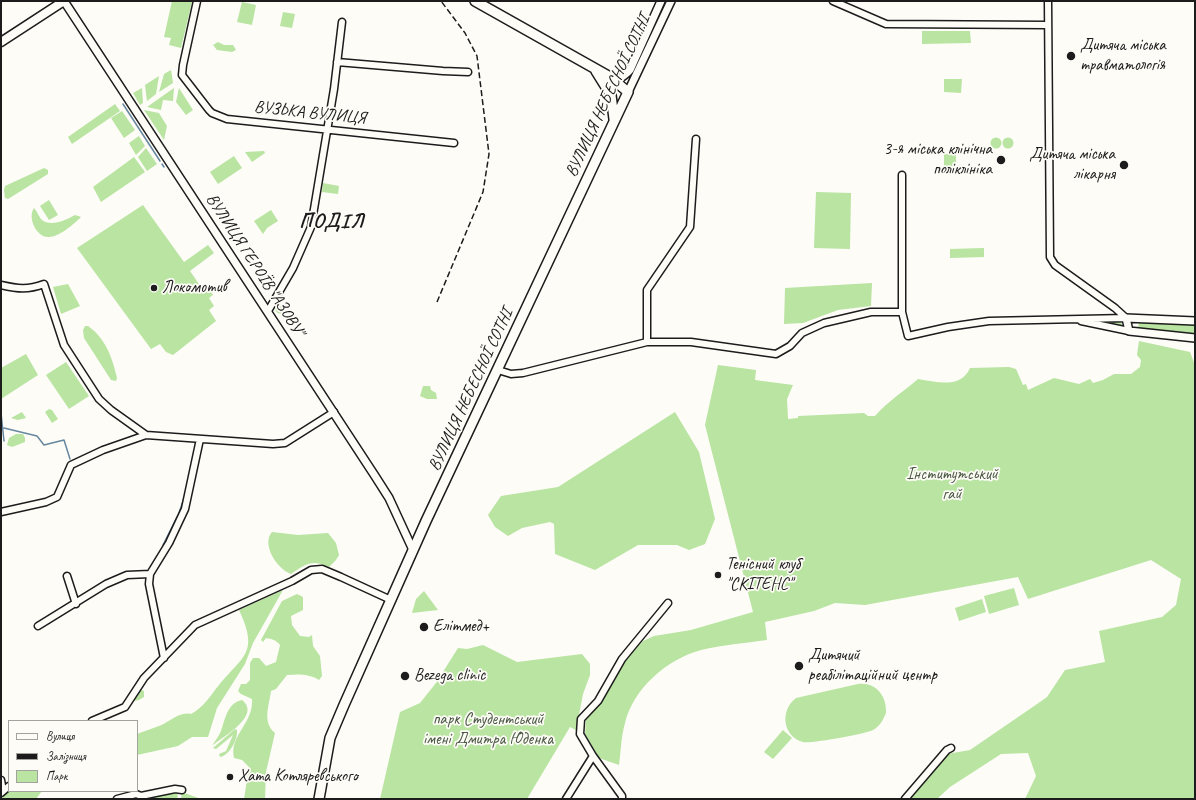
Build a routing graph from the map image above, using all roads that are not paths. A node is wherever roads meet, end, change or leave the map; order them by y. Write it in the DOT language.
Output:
graph roads {
  1 [pos="64,1"];
  2 [pos="197,1"];
  3 [pos="475,1"];
  4 [pos="661,1"];
  5 [pos="670,1"];
  6 [pos="833,1"];
  7 [pos="1048,1"];
  8 [pos="342,22"];
  9 [pos="1048,25"];
  10 [pos="1,42"];
  11 [pos="639,59"];
  12 [pos="337,62"];
  13 [pos="589,65"];
  14 [pos="468,72"];
  15 [pos="617,81"];
  16 [pos="609,89"];
  17 [pos="628,92"];
  18 [pos="612,99"];
  19 [pos="622,105"];
  20 [pos="614,123"];
  21 [pos="328,130"];
  22 [pos="696,139"];
  23 [pos="454,143"];
  24 [pos="902,175"];
  25 [pos="1,285"];
  26 [pos="268,311"];
  27 [pos="902,312"];
  28 [pos="1126,318"];
  29 [pos="1072,319"];
  30 [pos="1195,321"];
  31 [pos="1129,331"];
  32 [pos="1195,338"];
  33 [pos="647,342"];
  34 [pos="498,370"];
  35 [pos="334,412"];
  36 [pos="146,435"];
  37 [pos="200,439"];
  38 [pos="1,512"];
  39 [pos="414,550"];
  40 [pos="150,574"];
  41 [pos="67,576"];
  42 [pos="391,600"];
  43 [pos="668,603"];
  44 [pos="76,604"];
  45 [pos="38,626"];
  46 [pos="164,658"];
  47 [pos="94,720"];
  48 [pos="951,748"];
  49 [pos="593,756"];
  50 [pos="1,780"];
  51 [pos="182,790"];
  52 [pos="2,792"];
  53 [pos="117,799"];
  54 [pos="319,799"];
  55 [pos="566,799"];
  56 [pos="622,799"];
  57 [pos="905,799"];
  1 -- 10 [label="main road"];
  1 -- 26 [label="street, ВУЛИЦЯ ГЕРОЇВ \"АЗОВУ\""];
  2 -- 21 [label="street, ВУЗЬКА ВУЛИЦЯ"];
  3 -- 13 [label="main road"];
  4 -- 11 [label="street, ВУЛИЦЯ НЕБЕСНОЇ СОТНІ"];
  5 -- 11 [label="street, ВУЛИЦЯ НЕБЕСНОЇ СОТНІ"];
  6 -- 9 [label="street"];
  7 -- 9 [label="street"];
  8 -- 12 [label="street"];
  9 -- 28 [label="street"];
  11 -- 15 [label="street, ВУЛИЦЯ НЕБЕСНОЇ СОТНІ"];
  11 -- 17 [label="street, ВУЛИЦЯ НЕБЕСНОЇ СОТНІ"];
  12 -- 14 [label="street"];
  12 -- 21 [label="street"];
  13 -- 15 [label="main road"];
  13 -- 16 [label="main road"];
  15 -- 16 [label="street, ВУЛИЦЯ НЕБЕСНОЇ СОТНІ"];
  15 -- 17 [label="main road"];
  16 -- 18 [label="main road"];
  17 -- 19 [label="main road, ВУЛИЦЯ НЕБЕСНОЇ СОТНІ"];
  18 -- 19 [label="main road"];
  18 -- 20 [label="main road"];
  19 -- 20 [label="main road, ВУЛИЦЯ НЕБЕСНОЇ СОТНІ"];
  20 -- 34 [label="main road, ВУЛИЦЯ НЕБЕСНОЇ СОТНІ"];
  21 -- 23 [label="street, ВУЗЬКА ВУЛИЦЯ"];
  21 -- 26 [label="street"];
  22 -- 33 [label="street"];
  24 -- 27 [label="street"];
  25 -- 36 [label="street"];
  26 -- 35 [label="street, ВУЛИЦЯ ГЕРОЇВ \"АЗОВУ\""];
  27 -- 29 [label="street"];
  27 -- 33 [label="street"];
  28 -- 29 [label="street"];
  28 -- 30 [label="street"];
  28 -- 31 [label="street"];
  29 -- 31 [label="street"];
  31 -- 32 [label="street"];
  33 -- 34 [label="street"];
  34 -- 39 [label="main road, ВУЛИЦЯ НЕБЕСНОЇ СОТНІ"];
  35 -- 37 [label="street"];
  35 -- 39 [label="street, ВУЛИЦЯ ГЕРОЇВ \"АЗОВУ\""];
  36 -- 37 [label="street"];
  36 -- 38 [label="street"];
  37 -- 40 [label="street"];
  39 -- 42 [label="main road, ВУЛИЦЯ НЕБЕСНОЇ СОТНІ"];
  40 -- 44 [label="street"];
  40 -- 46 [label="street"];
  41 -- 44 [label="street"];
  42 -- 46 [label="street"];
  42 -- 54 [label="main road, ВУЛИЦЯ НЕБЕСНОЇ СОТНІ"];
  43 -- 49 [label="street"];
  44 -- 45 [label="street"];
  46 -- 47 [label="street"];
  48 -- 57 [label="street"];
  49 -- 55 [label="street"];
  49 -- 56 [label="street"];
  50 -- 52 [label="street"];
  51 -- 53 [label="street"];
}
